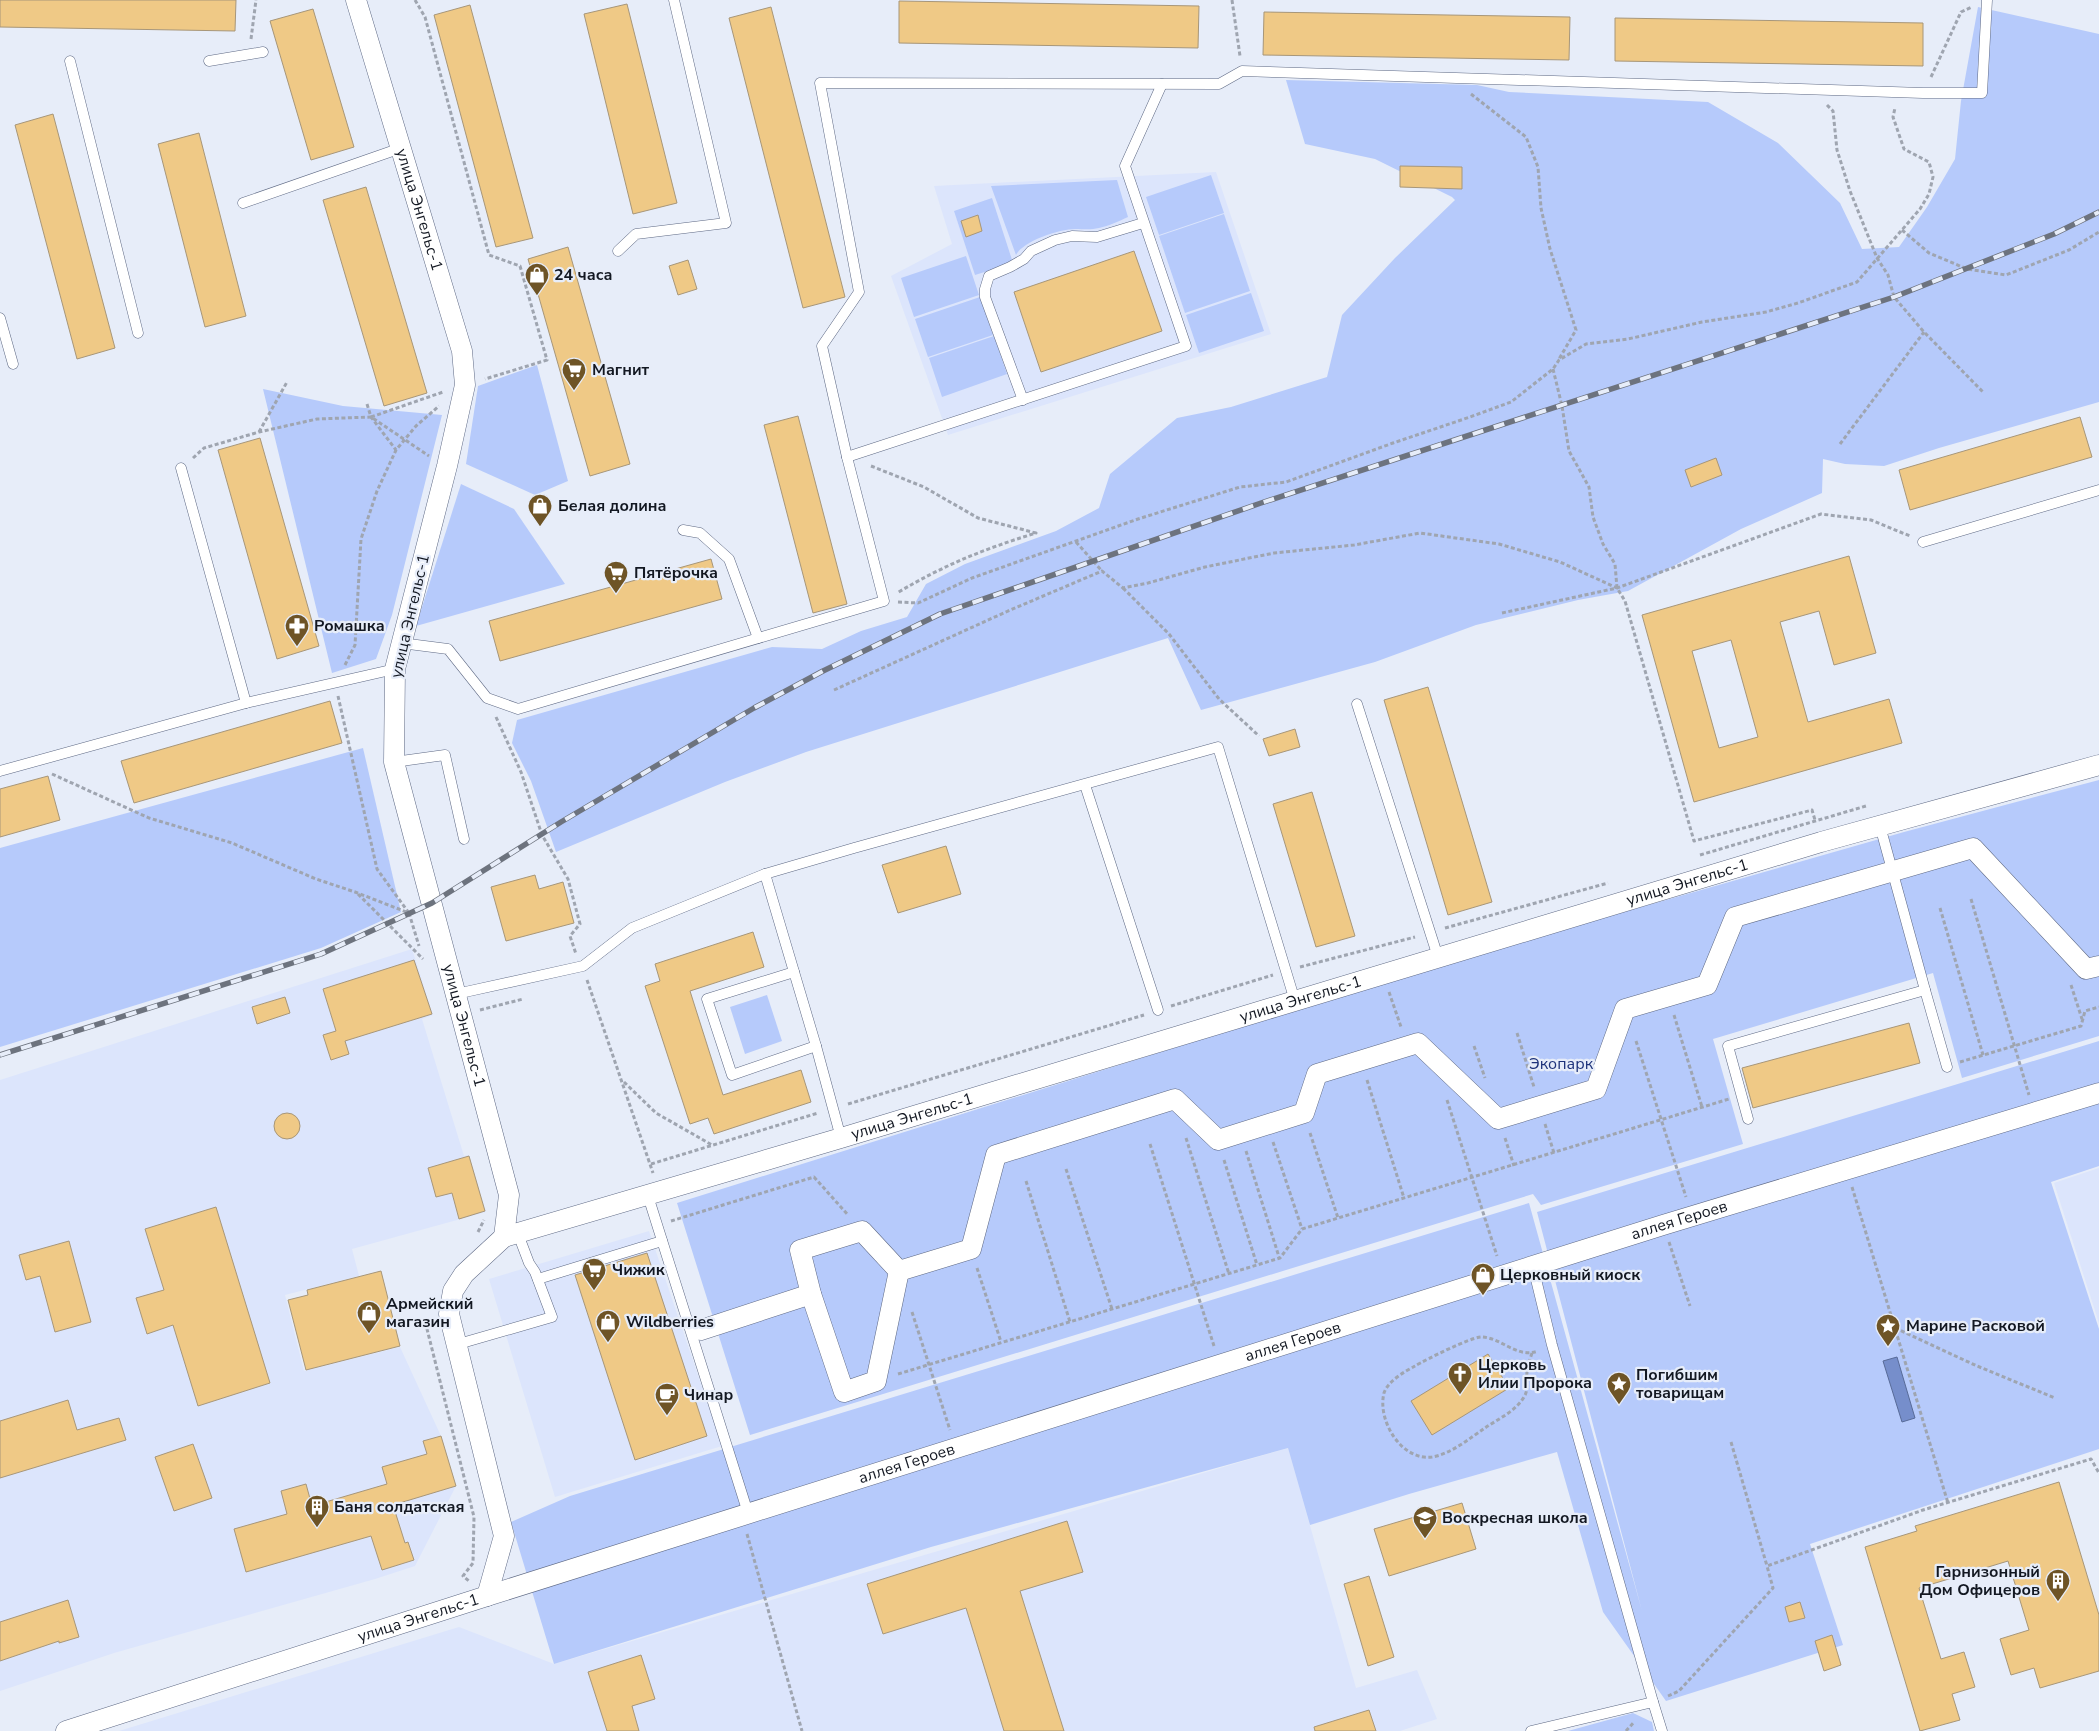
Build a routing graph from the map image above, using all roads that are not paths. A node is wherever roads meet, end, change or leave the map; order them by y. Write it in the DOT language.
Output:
graph roads {
  1 [pos="356,0"];
  2 [pos="674,0"];
  3 [pos="1982,2"];
  4 [pos="263,52"];
  5 [pos="70,61"];
  6 [pos="209,61"];
  7 [pos="1162,84"];
  8 [pos="401,148"];
  9 [pos="243,203"];
  10 [pos="1143,223"];
  11 [pos="618,251"];
  12 [pos="0,318"];
  13 [pos="138,333"];
  14 [pos="13,364"];
  15 [pos="1023,400"];
  16 [pos="847,457"];
  17 [pos="181,468"];
  18 [pos="2099,490"];
  19 [pos="683,530"];
  20 [pos="1922,542"];
  21 [pos="758,638"];
  22 [pos="401,644"];
  23 [pos="395,669"];
  24 [pos="246,702"];
  25 [pos="1357,704"];
  26 [pos="394,762"];
  27 [pos="2099,766"];
  28 [pos="0,771"];
  29 [pos="1085,785"];
  30 [pos="1880,826"];
  31 [pos="464,838"];
  32 [pos="1893,870"];
  33 [pos="765,874"];
  34 [pos="1438,957"];
  35 [pos="2099,966"];
  36 [pos="794,972"];
  37 [pos="1925,990"];
  38 [pos="456,994"];
  39 [pos="1295,1001"];
  40 [pos="1158,1010"];
  41 [pos="816,1046"];
  42 [pos="1947,1067"];
  43 [pos="2099,1093"];
  44 [pos="1748,1119"];
  45 [pos="841,1138"];
  46 [pos="651,1188"];
  47 [pos="511,1236"];
  48 [pos="662,1241"];
  49 [pos="1533,1267"];
  50 [pos="898,1271"];
  51 [pos="538,1279"];
  52 [pos="812,1294"];
  53 [pos="701,1330"];
  54 [pos="455,1345"];
  55 [pos="747,1522"];
  56 [pos="487,1596"];
  57 [pos="1653,1702"];
  58 [pos="66,1731"];
  59 [pos="1531,1731"];
  60 [pos="1662,1731"];
  1 -- 8 [label="street, улица Энгельс-1"];
  2 -- 11 [label="lane"];
  3 -- 7 [label="lane"];
  4 -- 6 [label="lane"];
  5 -- 13 [label="lane"];
  7 -- 10 [label="lane"];
  7 -- 16 [label="lane"];
  8 -- 9 [label="lane"];
  8 -- 22 [label="street, улица Энгельс-1"];
  10 -- 15 [label="lane"];
  10 -- 15 [label="lane"];
  12 -- 14 [label="lane"];
  15 -- 16 [label="lane"];
  16 -- 21 [label="lane"];
  17 -- 24 [label="lane"];
  18 -- 20 [label="lane"];
  19 -- 21 [label="lane"];
  21 -- 22 [label="lane"];
  22 -- 23 [label="street, улица Энгельс-1"];
  23 -- 24 [label="lane"];
  23 -- 26 [label="street, улица Энгельс-1"];
  24 -- 28 [label="lane"];
  25 -- 34 [label="lane"];
  26 -- 31 [label="lane"];
  26 -- 38 [label="street, улица Энгельс-1"];
  27 -- 30 [label="street, улица Энгельс-1"];
  29 -- 33 [label="lane"];
  29 -- 39 [label="lane"];
  29 -- 40 [label="lane"];
  30 -- 32 [label="lane"];
  30 -- 34 [label="street, улица Энгельс-1"];
  32 -- 35 [label="street"];
  32 -- 37 [label="lane"];
  32 -- 50 [label="street"];
  33 -- 36 [label="lane"];
  33 -- 38 [label="lane"];
  34 -- 39 [label="street, улица Энгельс-1"];
  36 -- 41 [label="lane"];
  36 -- 41 [label="lane"];
  37 -- 42 [label="lane"];
  37 -- 44 [label="lane"];
  38 -- 47 [label="street, улица Энгельс-1"];
  39 -- 45 [label="street, улица Энгельс-1"];
  41 -- 45 [label="lane"];
  43 -- 49 [label="street, аллея Героев"];
  45 -- 46 [label="street, улица Энгельс-1"];
  46 -- 47 [label="street, улица Энгельс-1"];
  46 -- 48 [label="lane"];
  47 -- 51 [label="lane"];
  47 -- 54 [label="street, улица Энгельс-1"];
  48 -- 51 [label="lane"];
  48 -- 55 [label="lane"];
  49 -- 55 [label="street, аллея Героев"];
  49 -- 57 [label="lane"];
  50 -- 52 [label="street"];
  50 -- 52 [label="street"];
  51 -- 54 [label="lane"];
  52 -- 53 [label="street"];
  54 -- 56 [label="street, улица Энгельс-1"];
  55 -- 56 [label="street, аллея Героев"];
  56 -- 58 [label="street, улица Энгельс-1"];
  57 -- 59 [label="lane"];
  57 -- 60 [label="lane"];
}
